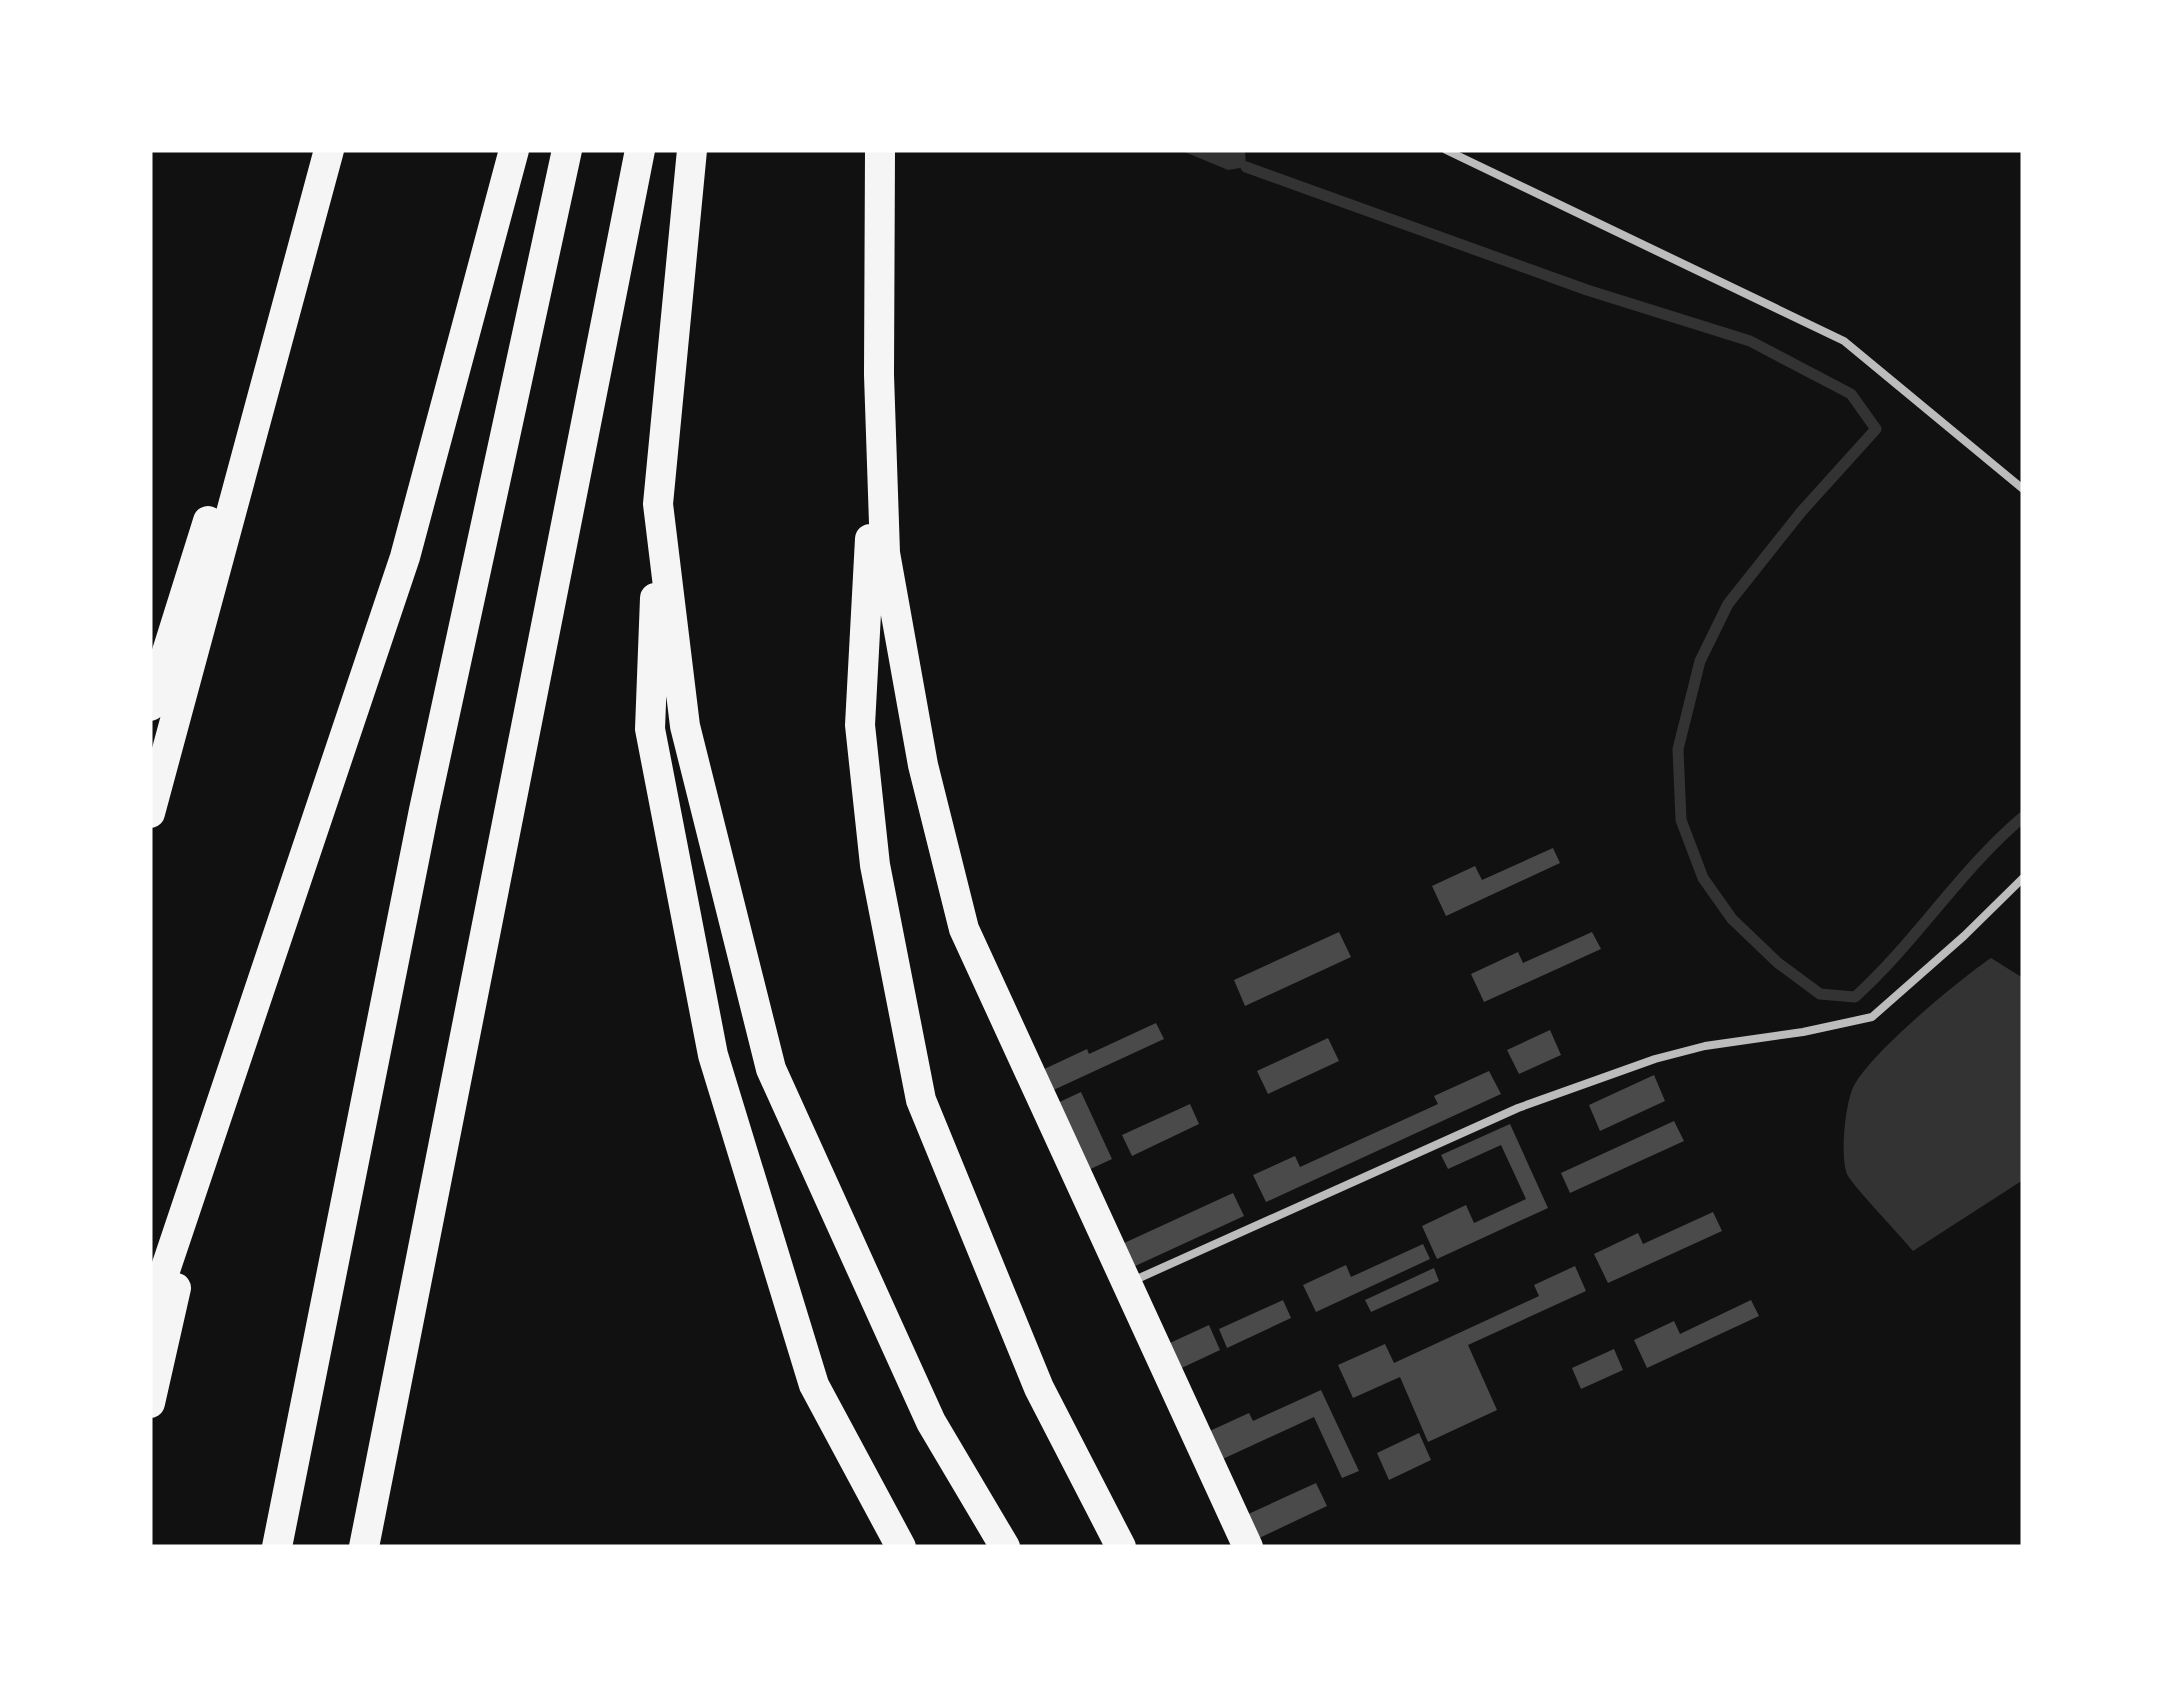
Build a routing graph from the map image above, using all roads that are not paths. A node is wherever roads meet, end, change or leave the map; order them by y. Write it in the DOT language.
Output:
graph roads {
  1 [pos="325,150"];
  2 [pos="514,150"];
  3 [pos="567,150"];
  4 [pos="640,150"];
  5 [pos="692,150"];
  6 [pos="880,150"];
  7 [pos="1446,150"];
  8 [pos="879,375"];
  9 [pos="2023,489"];
  10 [pos="658,504"];
  11 [pos="150,706"];
  12 [pos="150,813"];
  13 [pos="2023,878"];
  14 [pos="213,1130"];
  15 [pos="1136,1279"];
  16 [pos="150,1314"];
  17 [pos="150,1403"];
  18 [pos="277,1547"];
  19 [pos="364,1547"];
  20 [pos="901,1547"];
  21 [pos="1005,1547"];
  22 [pos="1121,1547"];
  23 [pos="1248,1547"];
  1 -- 11 [label="highway"];
  1 -- 12 [label="highway"];
  2 -- 14 [label="highway"];
  3 -- 18 [label="highway"];
  4 -- 19 [label="highway"];
  5 -- 10 [label="highway"];
  6 -- 8 [label="highway"];
  7 -- 9 [label="lane"];
  8 -- 22 [label="highway"];
  8 -- 23 [label="highway"];
  10 -- 20 [label="highway"];
  10 -- 21 [label="highway"];
  13 -- 15 [label="lane"];
  14 -- 16 [label="highway"];
  14 -- 17 [label="highway"];
}
